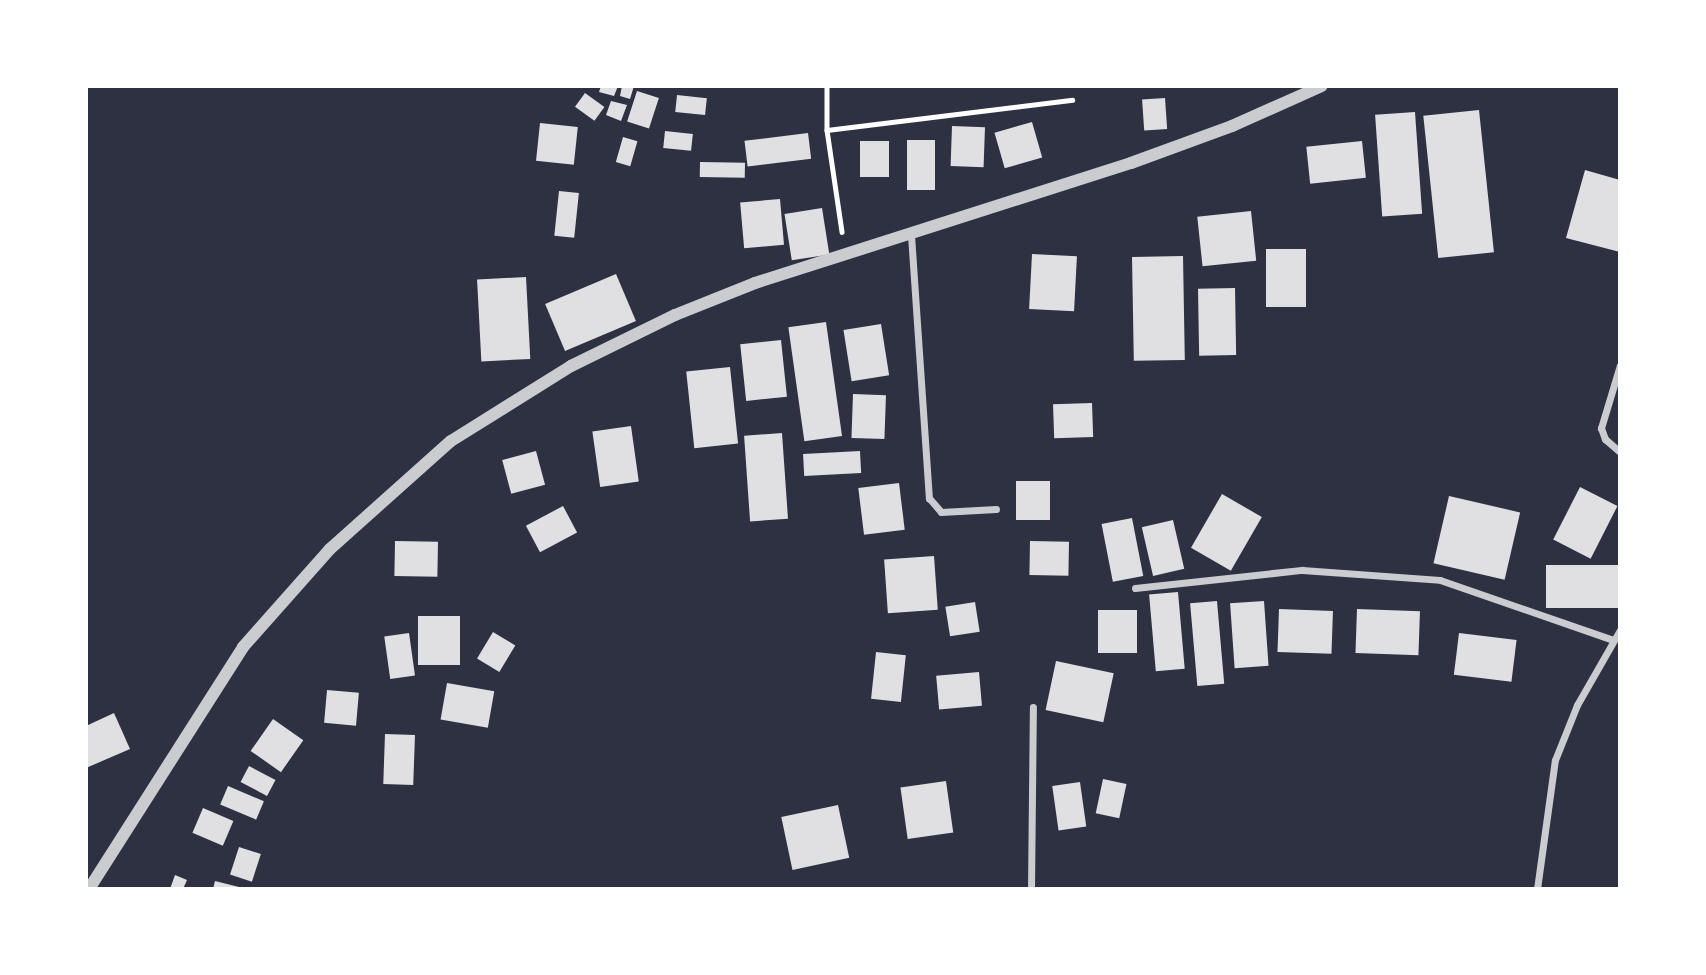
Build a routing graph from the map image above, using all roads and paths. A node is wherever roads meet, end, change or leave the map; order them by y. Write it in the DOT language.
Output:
graph roads {
  1 [pos="827,86"];
  2 [pos="1322,86"];
  3 [pos="1072,100"];
  4 [pos="827,130"];
  5 [pos="911,235"];
  6 [pos="845,254"];
  7 [pos="1620,365"];
  8 [pos="1620,453"];
  9 [pos="996,509"];
  10 [pos="1135,588"];
  11 [pos="1620,630"];
  12 [pos="1613,640"];
  13 [pos="1033,707"];
  14 [pos="89,889"];
  15 [pos="1031,889"];
  16 [pos="1537,889"];
  1 -- 4 [label="path"];
  2 -- 5 [label="street"];
  3 -- 4 [label="path"];
  4 -- 6 [label="path"];
  5 -- 6 [label="street"];
  5 -- 9 [label="street"];
  6 -- 14 [label="street"];
  7 -- 8 [label="street"];
  10 -- 12 [label="street"];
  11 -- 12 [label="street"];
  12 -- 16 [label="street"];
  13 -- 15 [label="street"];
}
